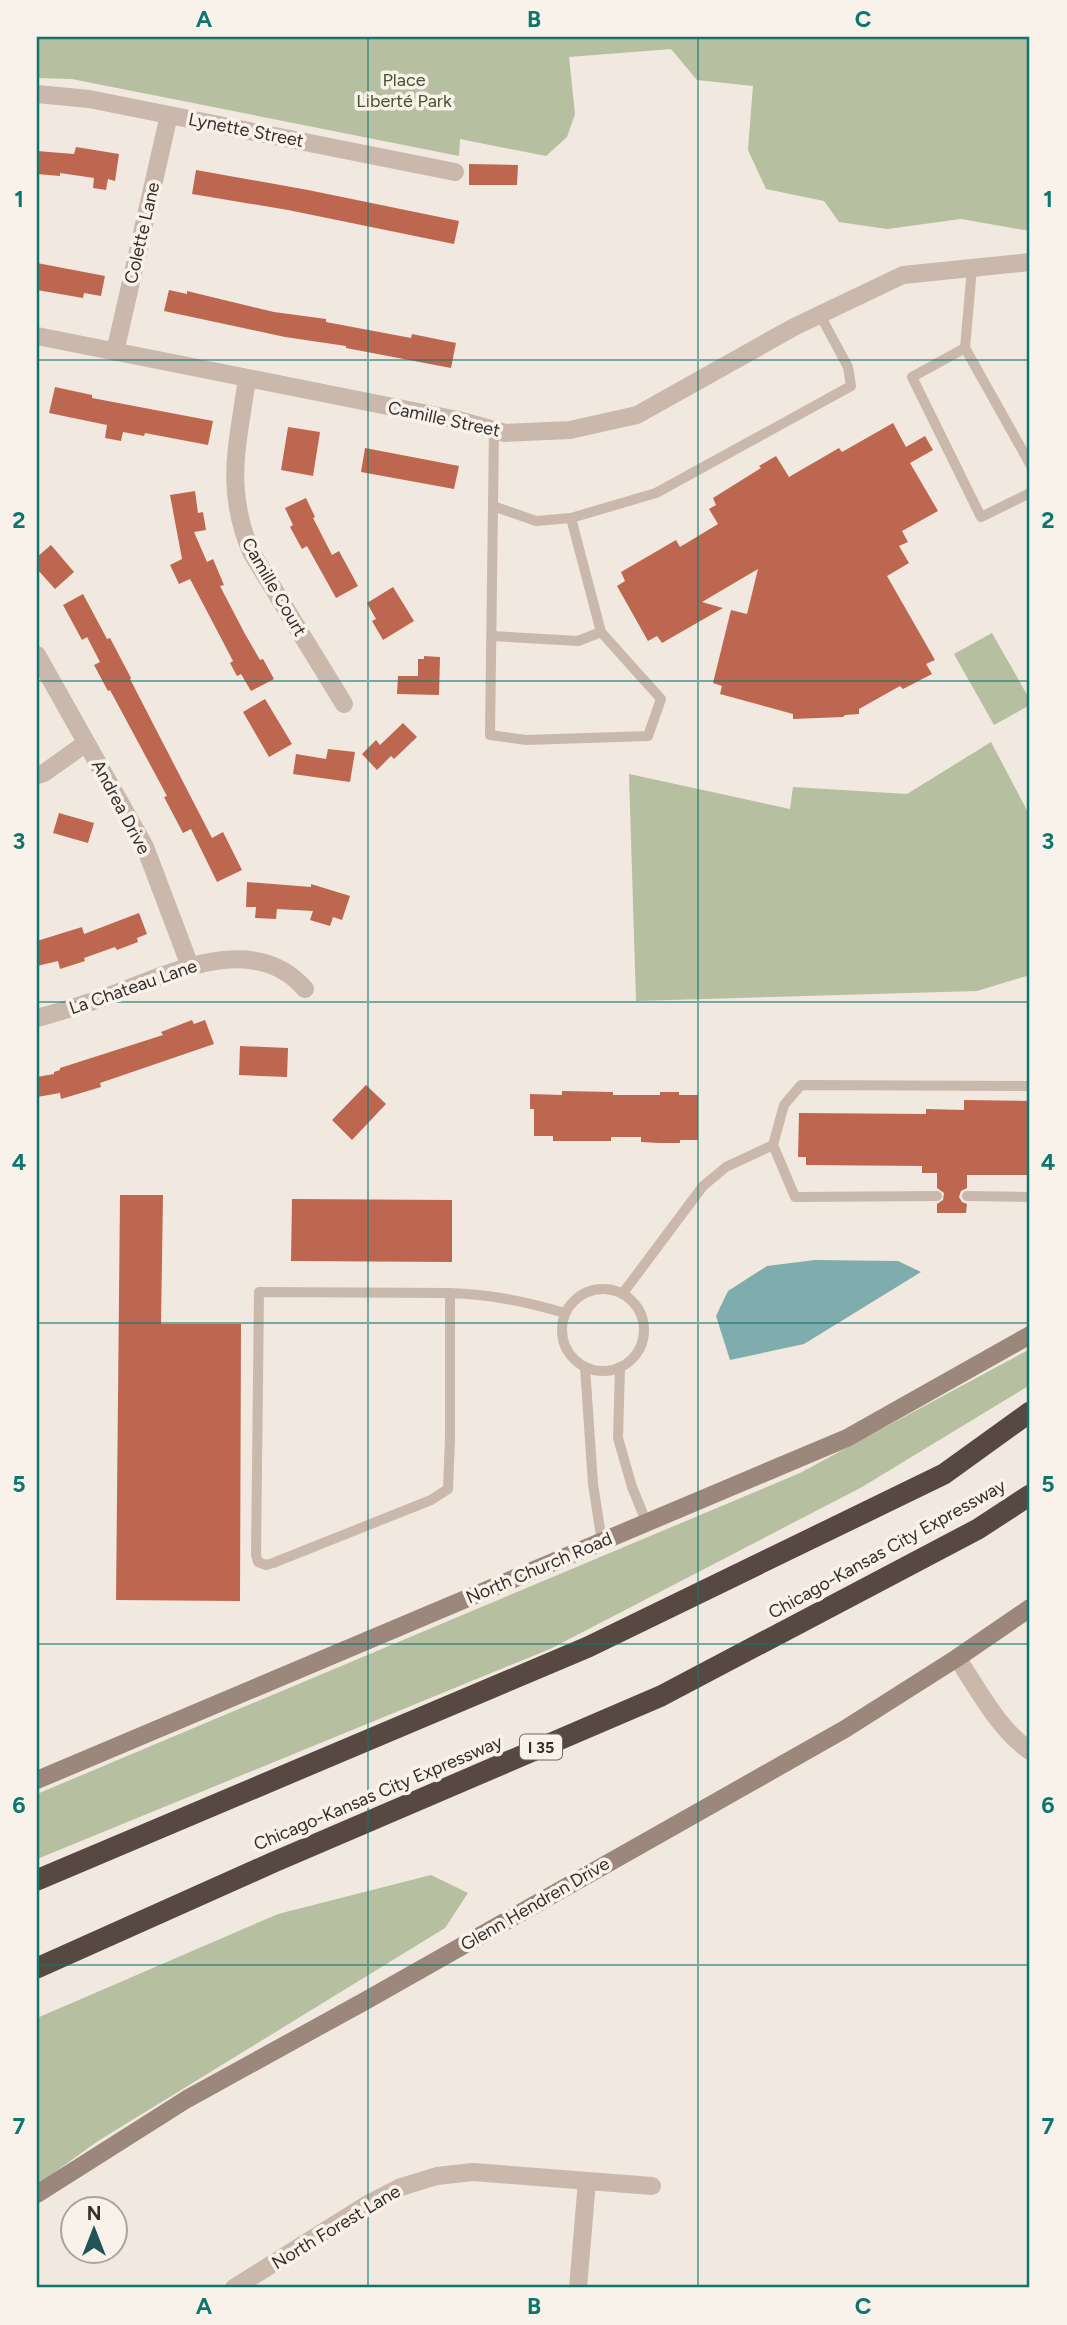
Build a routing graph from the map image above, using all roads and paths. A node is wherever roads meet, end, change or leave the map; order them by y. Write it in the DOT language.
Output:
graph roads {
  1 [pos="37,94"];
  2 [pos="169,115"];
  3 [pos="455,172"];
  4 [pos="1030,262"];
  5 [pos="972,268"];
  6 [pos="820,315"];
  7 [pos="37,336"];
  8 [pos="965,348"];
  9 [pos="115,352"];
  10 [pos="247,378"];
  11 [pos="494,430"];
  12 [pos="1030,464"];
  13 [pos="1030,493"];
  14 [pos="494,506"];
  15 [pos="571,518"];
  16 [pos="601,632"];
  17 [pos="492,636"];
  18 [pos="37,655"];
  19 [pos="344,704"];
  20 [pos="86,743"];
  21 [pos="37,775"];
  22 [pos="190,966"];
  23 [pos="305,989"];
  24 [pos="37,1018"];
  25 [pos="1030,1086"];
  26 [pos="774,1145"];
  27 [pos="937,1196"];
  28 [pos="967,1196"];
  29 [pos="1030,1197"];
  30 [pos="450,1293"];
  31 [pos="623,1293"];
  32 [pos="565,1313"];
  33 [pos="1030,1335"];
  34 [pos="585,1367"];
  35 [pos="620,1367"];
  36 [pos="1030,1412"];
  37 [pos="1030,1495"];
  38 [pos="646,1521"];
  39 [pos="602,1542"];
  40 [pos="1030,1608"];
  41 [pos="957,1658"];
  42 [pos="1030,1751"];
  43 [pos="37,1780"];
  44 [pos="40,1878"];
  45 [pos="40,1967"];
  46 [pos="587,2181"];
  47 [pos="652,2186"];
  48 [pos="37,2194"];
  49 [pos="234,2288"];
  50 [pos="579,2288"];
  1 -- 2 [label="street, Lynette Street"];
  2 -- 3 [label="street, Lynette Street"];
  2 -- 9 [label="street, Colette Lane"];
  4 -- 5 [label="street, Camille Street"];
  5 -- 6 [label="street, Camille Street"];
  5 -- 8 [label="lane"];
  6 -- 11 [label="street, Camille Street"];
  6 -- 15 [label="lane"];
  7 -- 9 [label="street, Camille Street"];
  8 -- 12 [label="lane"];
  8 -- 13 [label="lane"];
  9 -- 10 [label="street, Camille Street"];
  10 -- 11 [label="street, Camille Street"];
  10 -- 19 [label="street, Camille Court"];
  11 -- 14 [label="lane"];
  14 -- 15 [label="lane"];
  14 -- 17 [label="lane"];
  15 -- 16 [label="lane"];
  16 -- 17 [label="lane"];
  16 -- 17 [label="lane"];
  18 -- 20 [label="street, Andrea Drive"];
  20 -- 21 [label="street"];
  20 -- 22 [label="street, Andrea Drive"];
  22 -- 23 [label="street, La Chateau Lane"];
  22 -- 24 [label="street, La Chateau Lane"];
  25 -- 26 [label="lane"];
  26 -- 27 [label="lane"];
  26 -- 31 [label="lane"];
  28 -- 29 [label="lane"];
  30 -- 30 [label="lane"];
  30 -- 32 [label="lane"];
  31 -- 32 [label="lane"];
  31 -- 35 [label="lane"];
  32 -- 34 [label="lane"];
  33 -- 38 [label="street, North Church Road"];
  34 -- 35 [label="lane"];
  34 -- 39 [label="lane"];
  35 -- 38 [label="lane"];
  36 -- 44 [label="highway"];
  37 -- 45 [label="highway, Chicago-Kansas City Expressway / I 35"];
  38 -- 39 [label="street, North Church Road"];
  39 -- 43 [label="street, North Church Road"];
  40 -- 41 [label="street, Glenn Hendren Drive"];
  41 -- 42 [label="street"];
  41 -- 48 [label="street, Glenn Hendren Drive"];
  46 -- 47 [label="street, North Forest Lane"];
  46 -- 49 [label="street, North Forest Lane"];
  46 -- 50 [label="street"];
}
